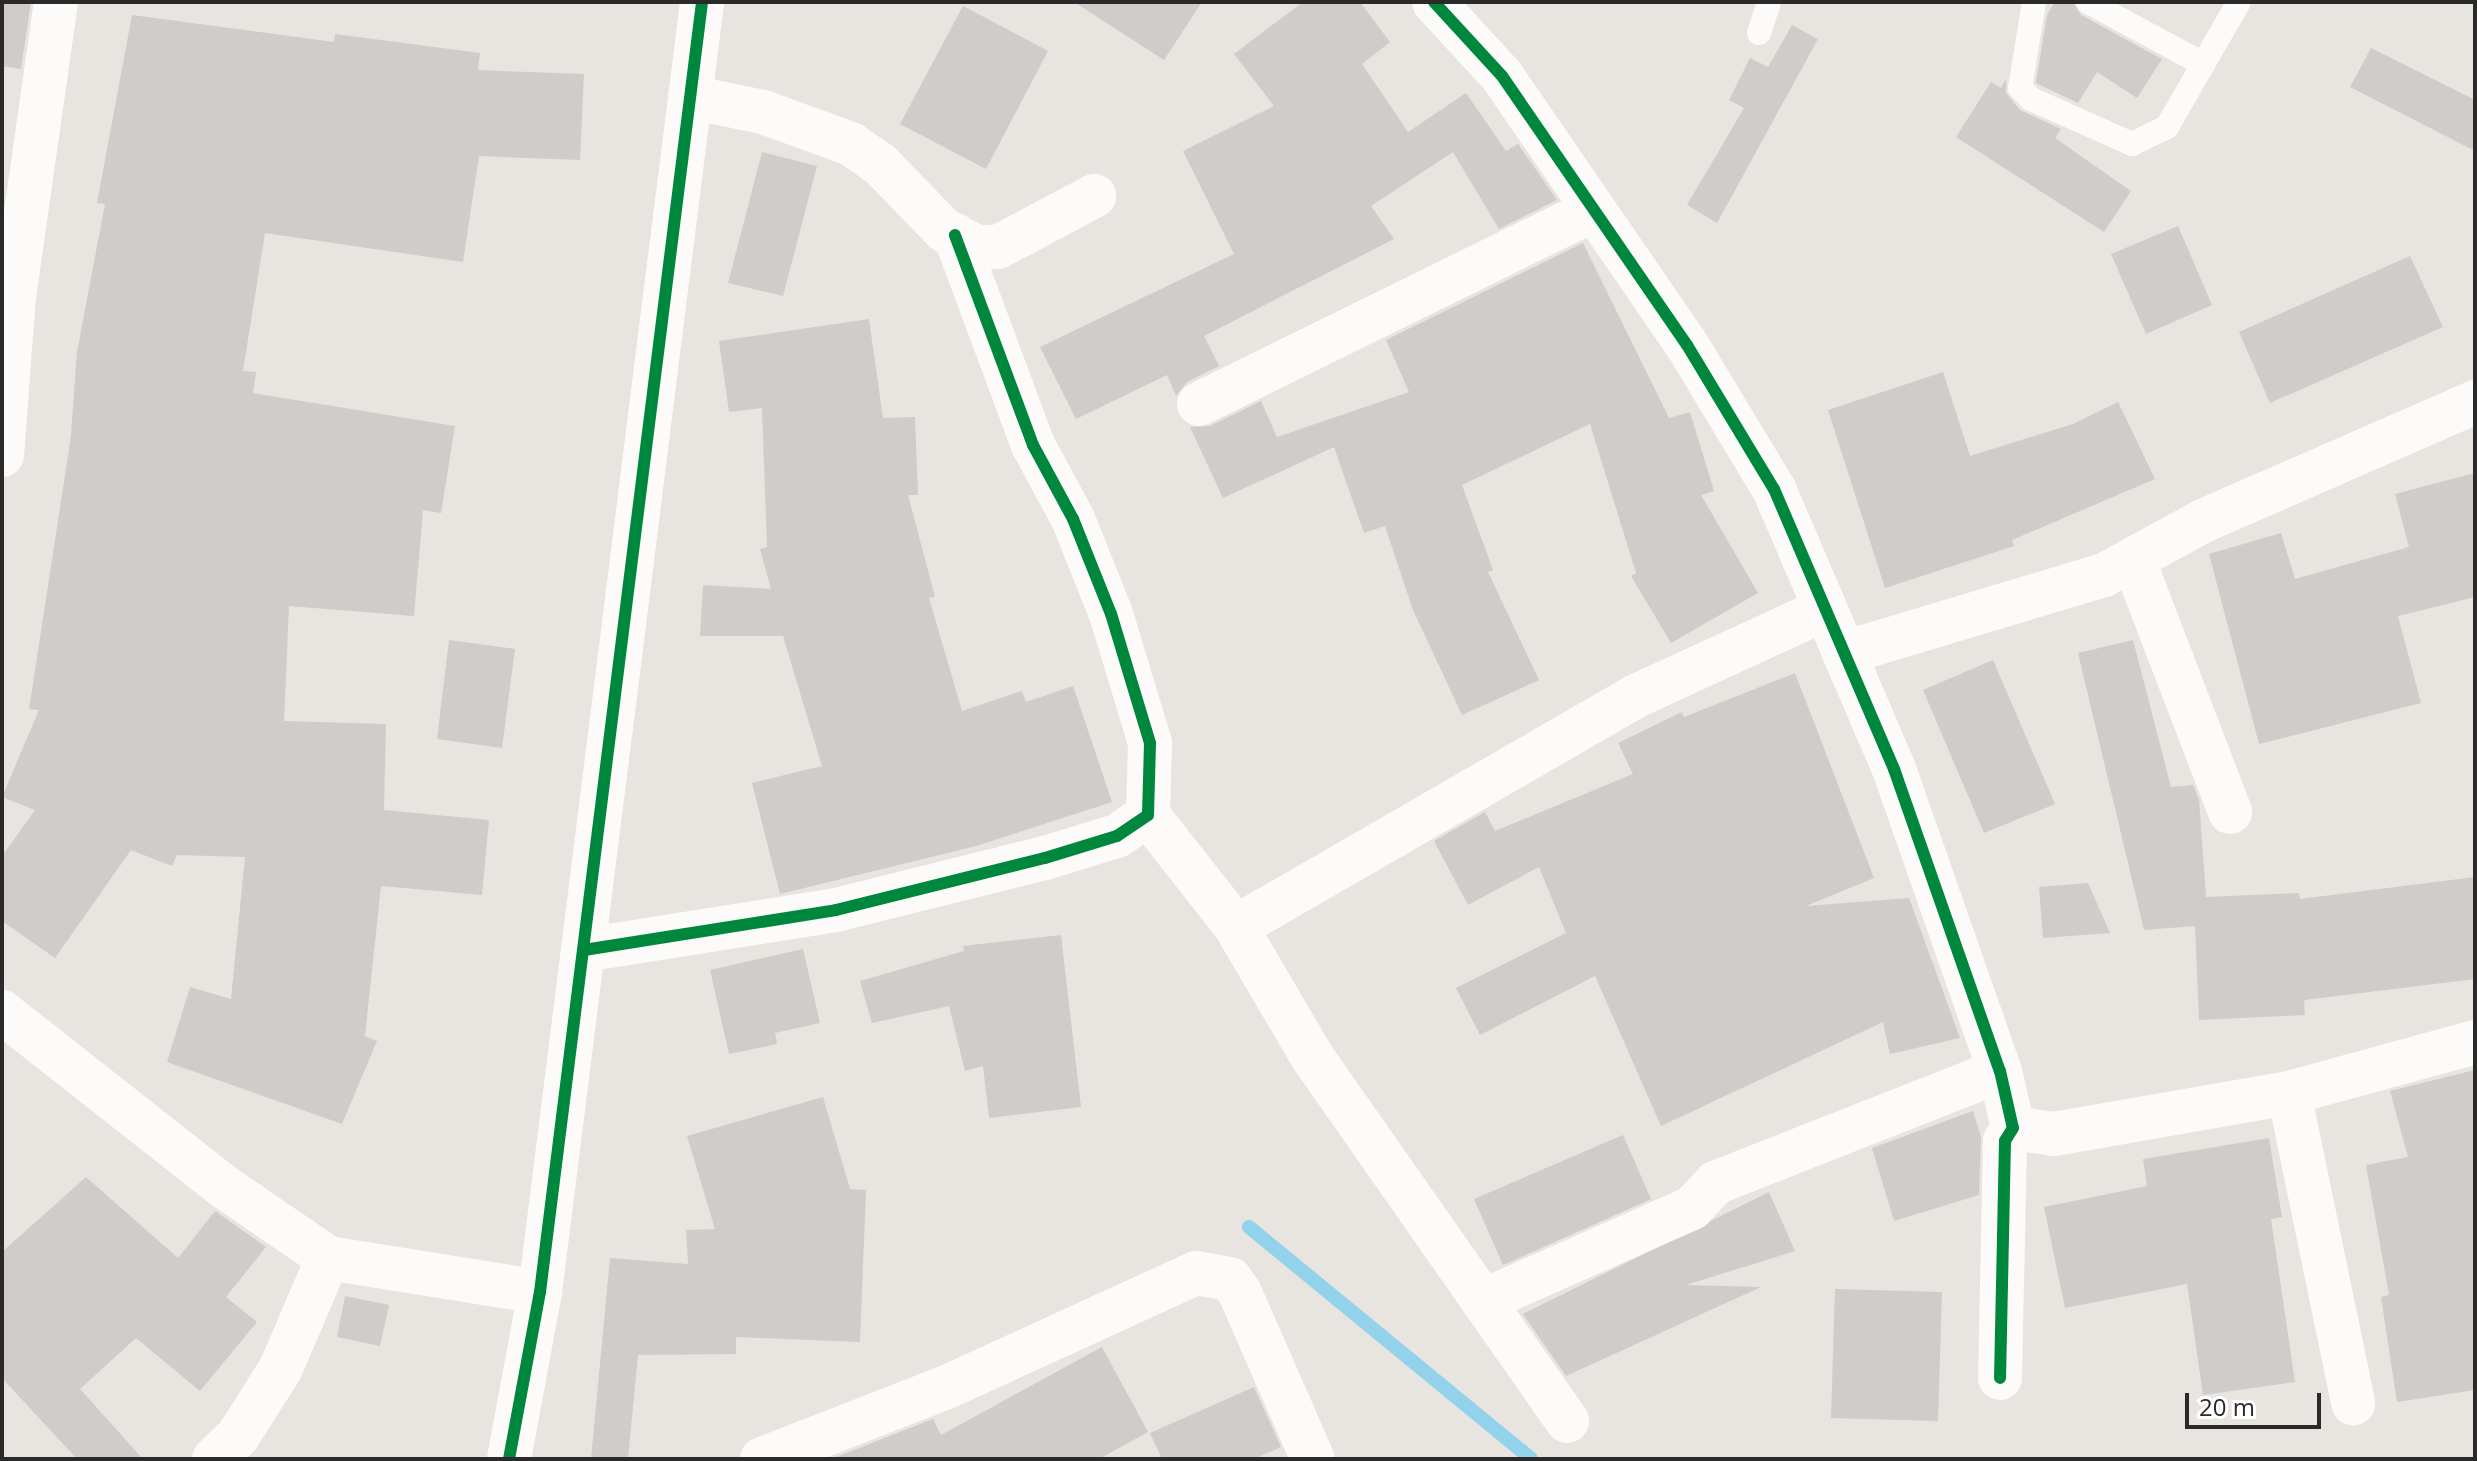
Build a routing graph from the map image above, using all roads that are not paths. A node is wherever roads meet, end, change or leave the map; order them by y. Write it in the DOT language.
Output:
graph roads {
  1 [pos="56,2"];
  2 [pos="702,2"];
  3 [pos="1434,2"];
  4 [pos="1769,2"];
  5 [pos="2034,2"];
  6 [pos="2088,2"];
  7 [pos="2239,2"];
  8 [pos="1759,33"];
  9 [pos="2203,64"];
  10 [pos="690,97"];
  11 [pos="1094,196"];
  12 [pos="1594,210"];
  13 [pos="955,235"];
  14 [pos="2475,402"];
  15 [pos="1199,404"];
  16 [pos="2,455"];
  17 [pos="2133,559"];
  18 [pos="1825,609"];
  19 [pos="1844,653"];
  20 [pos="2230,812"];
  21 [pos="1148,815"];
  22 [pos="1236,927"];
  23 [pos="584,950"];
  24 [pos="2,1012"];
  25 [pos="2475,1042"];
  26 [pos="2000,1071"];
  27 [pos="2289,1093"];
  28 [pos="2013,1128"];
  29 [pos="328,1258"];
  30 [pos="540,1292"];
  31 [pos="1483,1301"];
  32 [pos="2000,1378"];
  33 [pos="2353,1403"];
  34 [pos="1567,1421"];
  35 [pos="214,1459"];
  36 [pos="509,1459"];
  37 [pos="762,1459"];
  38 [pos="1313,1459"];
  1 -- 16 [label="street"];
  2 -- 10 [label="street"];
  3 -- 12 [label="street"];
  4 -- 8 [label="lane"];
  5 -- 9 [label="lane"];
  6 -- 9 [label="lane"];
  7 -- 9 [label="lane"];
  10 -- 13 [label="street"];
  10 -- 23 [label="street"];
  11 -- 13 [label="street"];
  12 -- 15 [label="street"];
  12 -- 18 [label="street"];
  13 -- 21 [label="street"];
  14 -- 17 [label="street"];
  17 -- 19 [label="street"];
  17 -- 20 [label="street"];
  18 -- 19 [label="street"];
  18 -- 22 [label="street"];
  19 -- 26 [label="street"];
  21 -- 22 [label="street"];
  21 -- 23 [label="street"];
  22 -- 31 [label="street"];
  23 -- 30 [label="street"];
  24 -- 29 [label="street"];
  25 -- 27 [label="street"];
  26 -- 28 [label="street"];
  26 -- 31 [label="street"];
  27 -- 28 [label="street"];
  27 -- 33 [label="street"];
  28 -- 32 [label="street"];
  29 -- 30 [label="street"];
  29 -- 35 [label="street"];
  30 -- 36 [label="street"];
  31 -- 34 [label="street"];
  37 -- 38 [label="street"];
}
